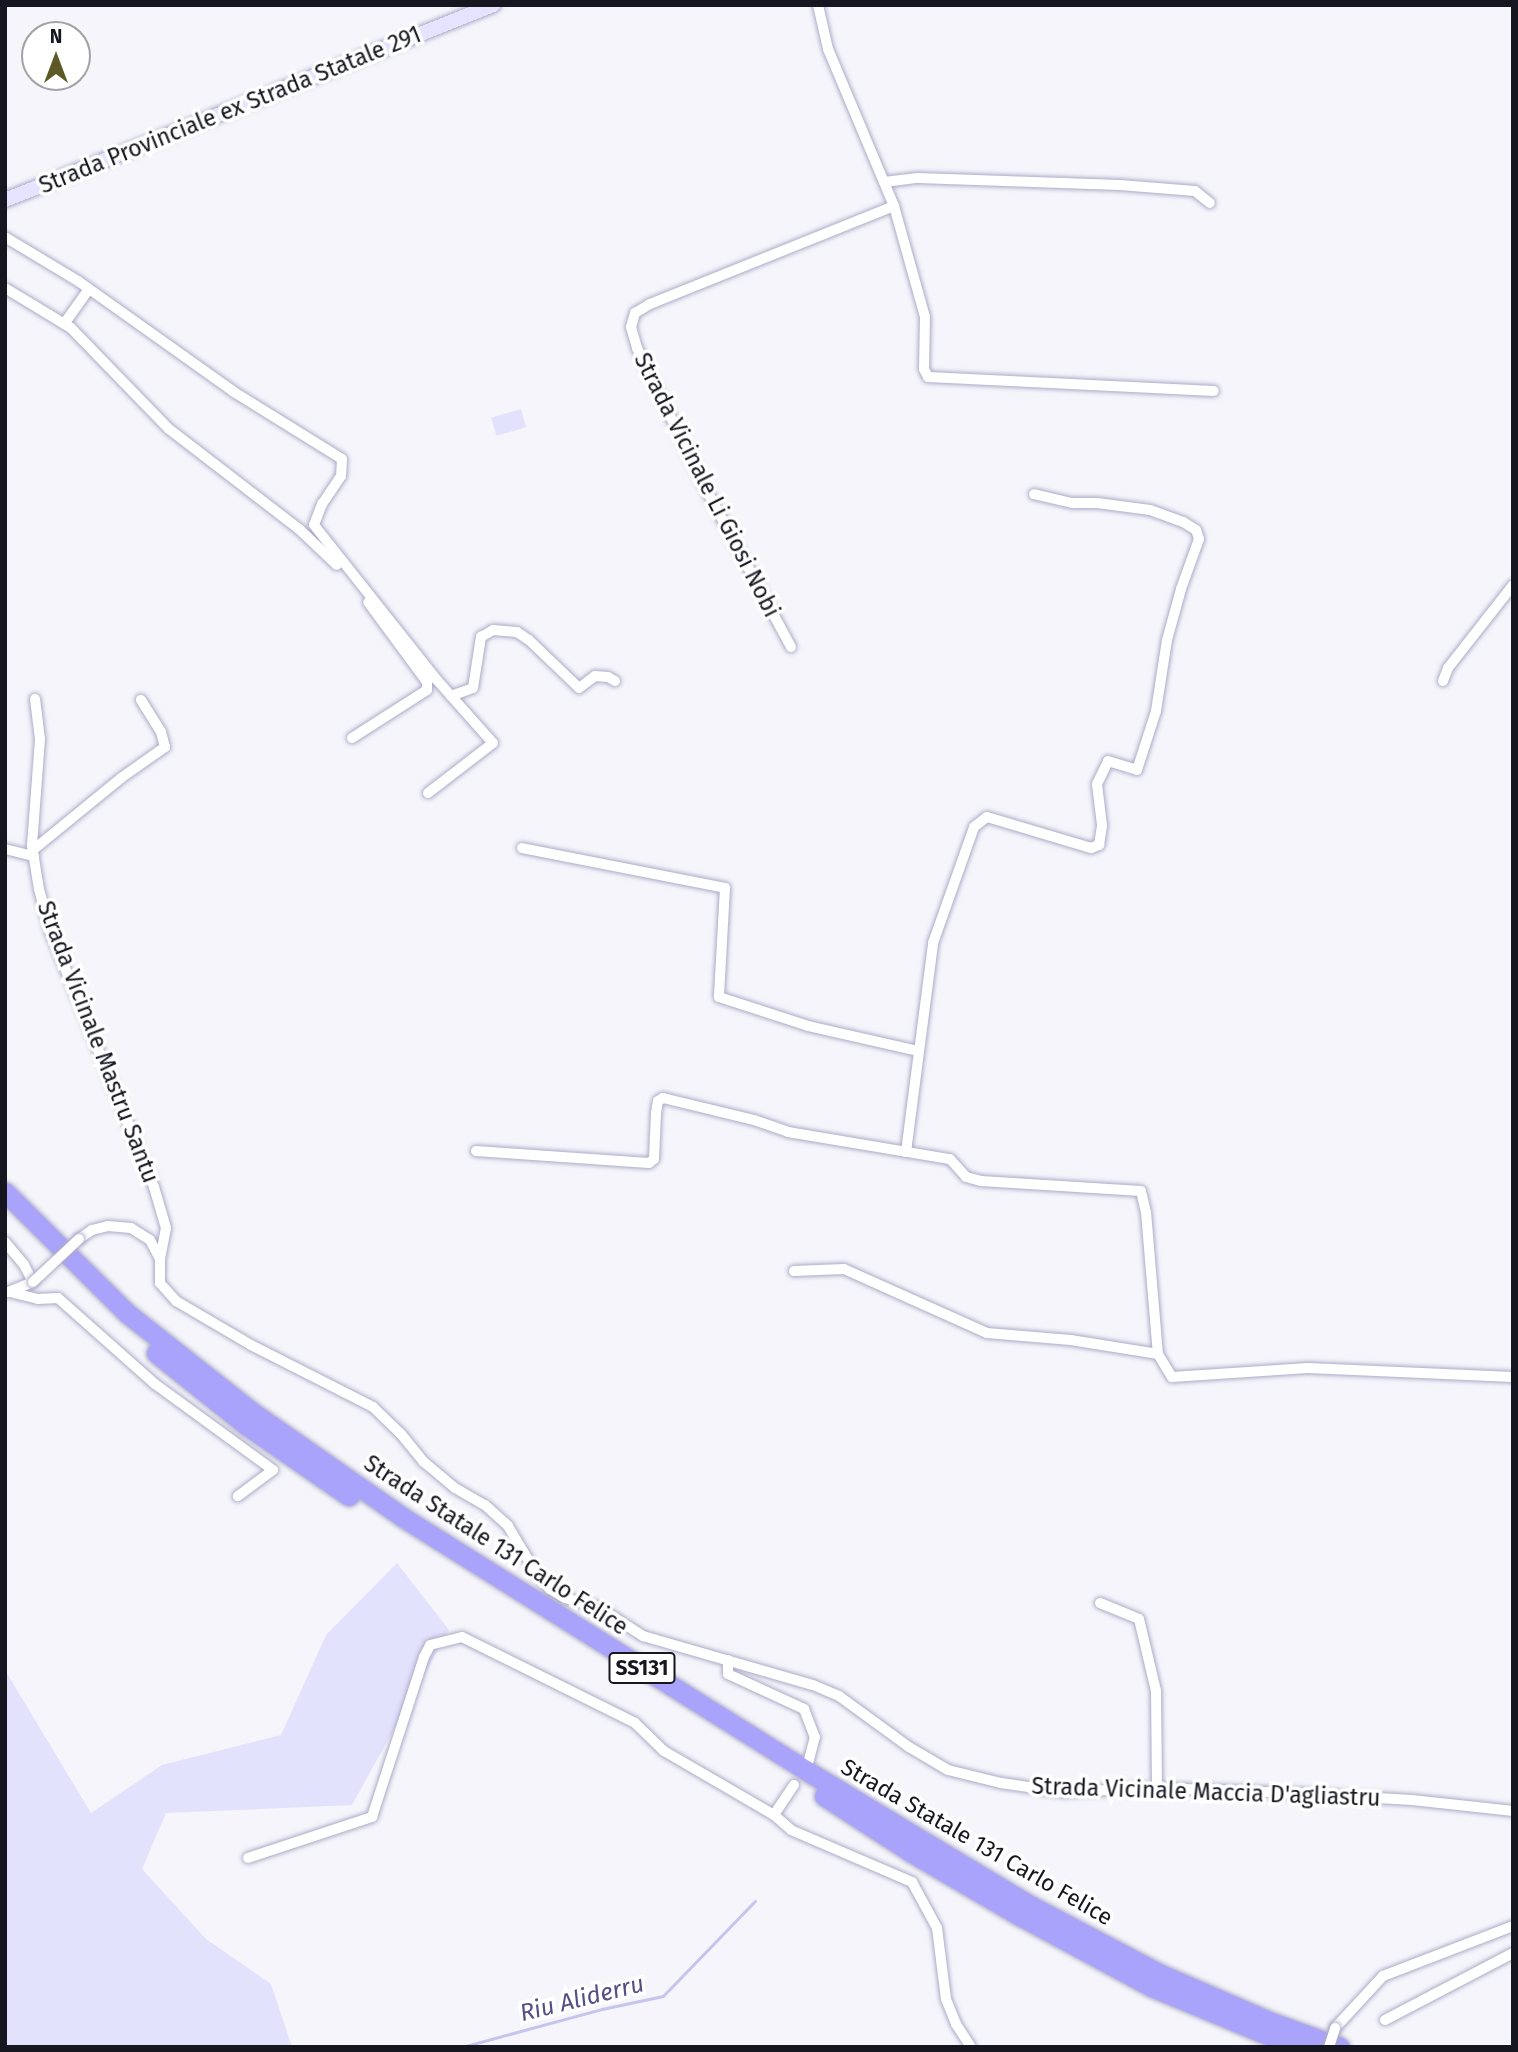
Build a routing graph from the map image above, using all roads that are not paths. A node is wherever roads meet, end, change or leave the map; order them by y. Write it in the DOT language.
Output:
graph roads {
  1 [pos="493,5"];
  2 [pos="818,5"];
  3 [pos="884,182"];
  4 [pos="5,200"];
  5 [pos="1210,203"];
  6 [pos="894,206"];
  7 [pos="5,237"];
  8 [pos="5,288"];
  9 [pos="89,289"];
  10 [pos="64,324"];
  11 [pos="1214,391"];
  12 [pos="1034,494"];
  13 [pos="1513,585"];
  14 [pos="790,647"];
  15 [pos="615,681"];
  16 [pos="1443,681"];
  17 [pos="451,696"];
  18 [pos="35,699"];
  19 [pos="141,700"];
  20 [pos="352,738"];
  21 [pos="428,793"];
  22 [pos="522,848"];
  23 [pos="5,849"];
  24 [pos="33,853"];
  25 [pos="918,1051"];
  26 [pos="476,1151"];
  27 [pos="906,1152"];
  28 [pos="5,1192"];
  29 [pos="5,1211"];
  30 [pos="5,1242"];
  31 [pos="160,1259"];
  32 [pos="794,1271"];
  33 [pos="33,1282"];
  34 [pos="8,1292"];
  35 [pos="1158,1354"];
  36 [pos="1513,1377"];
  37 [pos="237,1496"];
  38 [pos="1100,1603"];
  39 [pos="729,1660"];
  40 [pos="808,1764"];
  41 [pos="794,1785"];
  42 [pos="1157,1788"];
  43 [pos="1513,1811"];
  44 [pos="774,1815"];
  45 [pos="248,1858"];
  46 [pos="1513,1926"];
  47 [pos="1513,1953"];
  48 [pos="1385,2020"];
  49 [pos="1338,2037"];
  50 [pos="971,2047"];
  51 [pos="1297,2047"];
  52 [pos="1329,2047"];
  1 -- 4 [label="street, Strada Provinciale ex Strada Statale 291"];
  2 -- 3 [label="street"];
  3 -- 5 [label="street"];
  3 -- 6 [label="street"];
  6 -- 11 [label="street"];
  6 -- 14 [label="street, Strada Vicinale Li Giosi Nobi"];
  7 -- 9 [label="street"];
  8 -- 10 [label="street"];
  9 -- 10 [label="street"];
  9 -- 17 [label="street"];
  10 -- 20 [label="street"];
  12 -- 25 [label="street"];
  13 -- 16 [label="street"];
  15 -- 17 [label="street"];
  17 -- 21 [label="street"];
  18 -- 24 [label="street, Strada Vicinale Mastru Santu"];
  19 -- 24 [label="street"];
  22 -- 25 [label="street"];
  23 -- 24 [label="street"];
  24 -- 31 [label="street, Strada Vicinale Mastru Santu"];
  25 -- 27 [label="street"];
  26 -- 27 [label="street"];
  27 -- 35 [label="street"];
  28 -- 49 [label="highway, Strada Statale 131 Carlo Felice / SS131"];
  29 -- 51 [label="highway, Strada Statale 131 Carlo Felice / SS131"];
  30 -- 33 [label="street"];
  31 -- 33 [label="street, bridge"];
  31 -- 39 [label="street, Strada Vicinale Maccia D'agliastru"];
  32 -- 35 [label="street"];
  33 -- 34 [label="street"];
  34 -- 37 [label="street"];
  35 -- 36 [label="street"];
  38 -- 42 [label="street"];
  39 -- 40 [label="street"];
  39 -- 42 [label="street, Strada Vicinale Maccia D'agliastru"];
  41 -- 44 [label="street"];
  42 -- 43 [label="street, Strada Vicinale Maccia D'agliastru"];
  44 -- 45 [label="street"];
  44 -- 50 [label="street"];
  46 -- 49 [label="street"];
  47 -- 48 [label="street"];
  49 -- 52 [label="street, bridge"];
}
